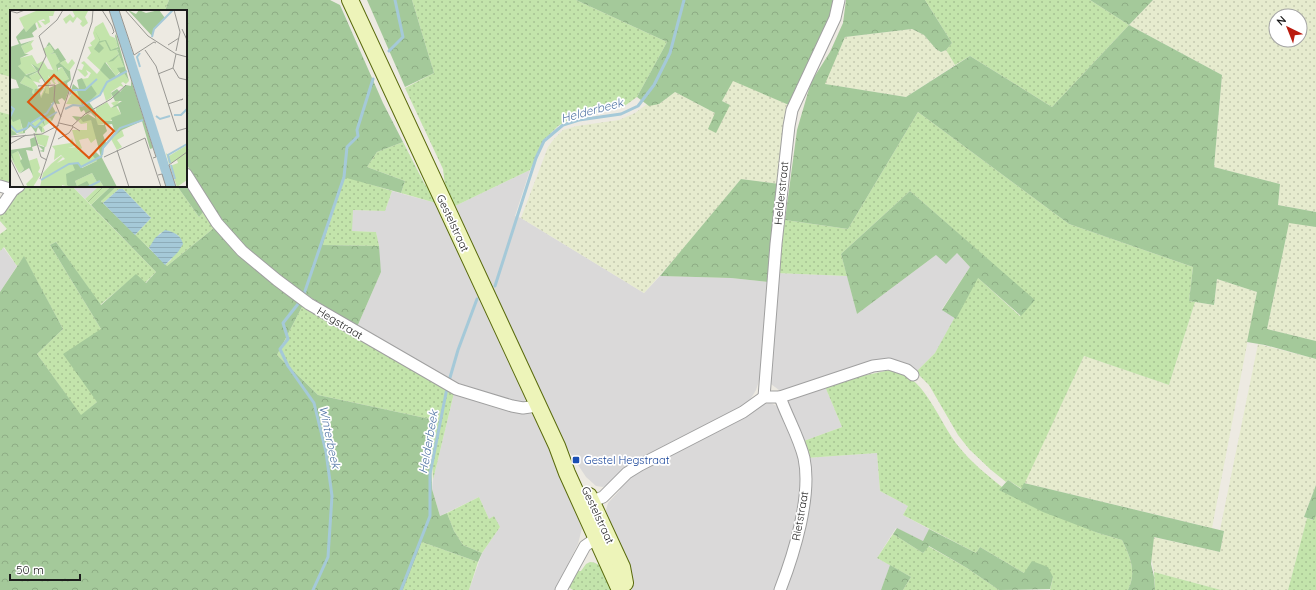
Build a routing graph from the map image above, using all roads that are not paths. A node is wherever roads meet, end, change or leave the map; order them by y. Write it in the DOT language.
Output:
graph roads {
  1 [pos="350,0"];
  2 [pos="839,0"];
  3 [pos="187,176"];
  4 [pos="0,186"];
  5 [pos="16,188"];
  6 [pos="0,209"];
  7 [pos="914,375"];
  8 [pos="764,397"];
  9 [pos="780,397"];
  10 [pos="537,406"];
  11 [pos="587,504"];
  12 [pos="600,535"];
  13 [pos="561,590"];
  14 [pos="620,590"];
  15 [pos="627,590"];
  16 [pos="780,590"];
  1 -- 10 [label="main road, Gestelstraat"];
  2 -- 8 [label="street, Helderstraat"];
  3 -- 10 [label="street, Hegstraat"];
  4 -- 5 [label="street"];
  5 -- 6 [label="street"];
  7 -- 9 [label="street"];
  8 -- 9 [label="street"];
  8 -- 11 [label="street"];
  9 -- 16 [label="street, Rietstraat"];
  10 -- 11 [label="main road, Gestelstraat"];
  11 -- 12 [label="main road, Gestelstraat"];
  12 -- 13 [label="street"];
  12 -- 14 [label="main road, Gestelstraat"];
  12 -- 15 [label="main road, Gestelstraat"];
}
